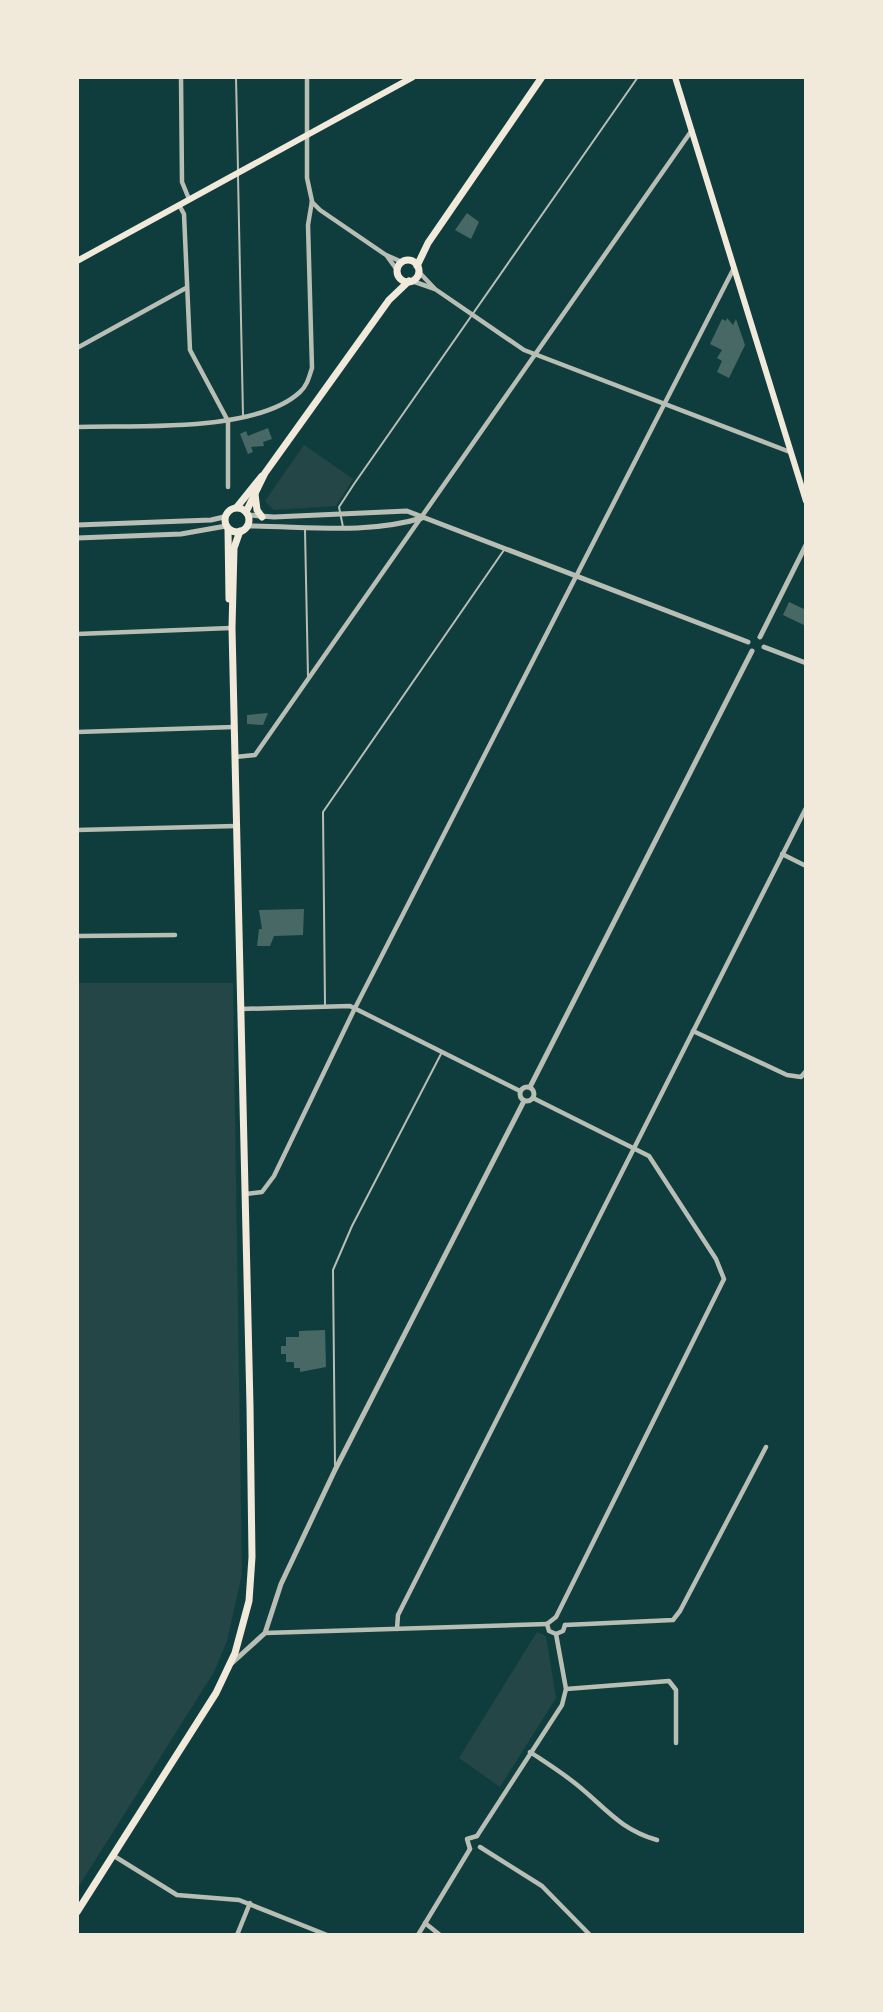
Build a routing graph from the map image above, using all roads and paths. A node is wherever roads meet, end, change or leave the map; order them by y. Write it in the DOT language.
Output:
graph roads {
  1 [pos="181,77"];
  2 [pos="236,77"];
  3 [pos="307,77"];
  4 [pos="413,77"];
  5 [pos="542,77"];
  6 [pos="638,77"];
  7 [pos="676,77"];
  8 [pos="692,130"];
  9 [pos="306,136"];
  10 [pos="238,172"];
  11 [pos="189,199"];
  12 [pos="312,201"];
  13 [pos="179,205"];
  14 [pos="428,243"];
  15 [pos="386,255"];
  16 [pos="77,261"];
  17 [pos="406,261"];
  18 [pos="734,268"];
  19 [pos="418,269"];
  20 [pos="398,273"];
  21 [pos="411,281"];
  22 [pos="186,288"];
  23 [pos="435,289"];
  24 [pos="389,300"];
  25 [pos="471,314"];
  26 [pos="77,348"];
  27 [pos="535,355"];
  28 [pos="665,403"];
  29 [pos="243,418"];
  30 [pos="228,421"];
  31 [pos="77,427"];
  32 [pos="790,452"];
  33 [pos="265,474"];
  34 [pos="228,487"];
  35 [pos="255,493"];
  36 [pos="806,501"];
  37 [pos="237,507"];
  38 [pos="247,513"];
  39 [pos="340,514"];
  40 [pos="224,517"];
  41 [pos="262,517"];
  42 [pos="422,518"];
  43 [pos="77,525"];
  44 [pos="227,528"];
  45 [pos="343,528"];
  46 [pos="244,529"];
  47 [pos="305,530"];
  48 [pos="77,538"];
  49 [pos="806,545"];
  50 [pos="504,550"];
  51 [pos="576,577"];
  52 [pos="232,628"];
  53 [pos="77,634"];
  54 [pos="760,637"];
  55 [pos="748,642"];
  56 [pos="764,648"];
  57 [pos="752,651"];
  58 [pos="806,663"];
  59 [pos="308,678"];
  60 [pos="234,727"];
  61 [pos="77,732"];
  62 [pos="234,757"];
  63 [pos="806,808"];
  64 [pos="237,826"];
  65 [pos="77,830"];
  66 [pos="782,854"];
  67 [pos="806,866"];
  68 [pos="175,935"];
  69 [pos="77,936"];
  70 [pos="325,1006"];
  71 [pos="355,1008"];
  72 [pos="241,1009"];
  73 [pos="693,1031"];
  74 [pos="443,1052"];
  75 [pos="806,1071"];
  76 [pos="530,1087"];
  77 [pos="520,1091"];
  78 [pos="533,1098"];
  79 [pos="524,1101"];
  80 [pos="634,1147"];
  81 [pos="246,1194"];
  82 [pos="766,1447"];
  83 [pos="335,1470"];
  84 [pos="556,1617"];
  85 [pos="547,1624"];
  86 [pos="565,1625"];
  87 [pos="397,1629"];
  88 [pos="265,1633"];
  89 [pos="556,1634"];
  90 [pos="230,1665"];
  91 [pos="566,1689"];
  92 [pos="676,1743"];
  93 [pos="530,1752"];
  94 [pos="477,1836"];
  95 [pos="657,1840"];
  96 [pos="480,1847"];
  97 [pos="470,1849"];
  98 [pos="113,1855"];
  99 [pos="250,1903"];
  100 [pos="77,1911"];
  101 [pos="425,1923"];
  102 [pos="237,1935"];
  103 [pos="327,1935"];
  104 [pos="418,1935"];
  105 [pos="440,1935"];
  106 [pos="590,1935"];
  1 -- 11 [label="street"];
  2 -- 10 [label="lane"];
  3 -- 9 [label="street"];
  4 -- 9 [label="main road"];
  5 -- 14 [label="main road"];
  6 -- 25 [label="lane"];
  7 -- 8 [label="main road"];
  8 -- 18 [label="main road"];
  8 -- 27 [label="street"];
  9 -- 10 [label="main road"];
  9 -- 12 [label="street"];
  10 -- 11 [label="main road"];
  10 -- 29 [label="lane"];
  11 -- 13 [label="main road"];
  12 -- 15 [label="street"];
  12 -- 29 [label="street"];
  13 -- 16 [label="main road"];
  13 -- 22 [label="street"];
  14 -- 17 [label="main road"];
  14 -- 19 [label="main road"];
  15 -- 17 [label="street"];
  15 -- 20 [label="street"];
  17 -- 19 [label="main road"];
  17 -- 20 [label="main road"];
  18 -- 28 [label="street"];
  18 -- 32 [label="main road"];
  19 -- 21 [label="main road"];
  19 -- 23 [label="street"];
  20 -- 21 [label="main road"];
  20 -- 24 [label="main road"];
  21 -- 23 [label="street"];
  21 -- 24 [label="main road"];
  22 -- 26 [label="street"];
  22 -- 30 [label="street"];
  23 -- 25 [label="street"];
  24 -- 33 [label="main road"];
  25 -- 27 [label="street"];
  25 -- 39 [label="lane"];
  27 -- 28 [label="street"];
  27 -- 42 [label="street"];
  28 -- 32 [label="street"];
  28 -- 51 [label="street"];
  29 -- 30 [label="street"];
  30 -- 31 [label="street"];
  30 -- 34 [label="street"];
  32 -- 36 [label="main road"];
  33 -- 35 [label="main road"];
  33 -- 37 [label="main road"];
  35 -- 38 [label="main road"];
  35 -- 41 [label="main road"];
  37 -- 38 [label="main road"];
  37 -- 40 [label="main road"];
  38 -- 41 [label="street"];
  38 -- 46 [label="main road"];
  39 -- 41 [label="street"];
  39 -- 42 [label="street"];
  39 -- 45 [label="lane"];
  40 -- 43 [label="street"];
  40 -- 44 [label="main road"];
  42 -- 45 [label="street"];
  42 -- 50 [label="street"];
  42 -- 59 [label="street"];
  44 -- 46 [label="main road"];
  44 -- 48 [label="street"];
  44 -- 52 [label="main road"];
  45 -- 47 [label="street"];
  46 -- 47 [label="street"];
  46 -- 52 [label="main road"];
  47 -- 59 [label="lane"];
  49 -- 54 [label="street"];
  50 -- 51 [label="street"];
  50 -- 70 [label="lane"];
  51 -- 55 [label="street"];
  51 -- 71 [label="street"];
  52 -- 53 [label="street"];
  52 -- 60 [label="main road"];
  54 -- 55 [label="street"];
  54 -- 56 [label="street"];
  55 -- 57 [label="street"];
  56 -- 57 [label="street"];
  56 -- 58 [label="street"];
  57 -- 76 [label="street"];
  59 -- 62 [label="street"];
  60 -- 61 [label="street"];
  60 -- 62 [label="main road"];
  62 -- 64 [label="main road"];
  63 -- 66 [label="street"];
  64 -- 65 [label="street"];
  64 -- 72 [label="main road"];
  66 -- 67 [label="street"];
  66 -- 73 [label="street"];
  68 -- 69 [label="street"];
  70 -- 71 [label="street"];
  70 -- 72 [label="street"];
  71 -- 74 [label="street"];
  71 -- 81 [label="street"];
  72 -- 81 [label="main road"];
  73 -- 75 [label="street"];
  73 -- 80 [label="street"];
  74 -- 77 [label="street"];
  74 -- 83 [label="lane"];
  76 -- 77 [label="street"];
  76 -- 78 [label="street"];
  77 -- 79 [label="street"];
  78 -- 79 [label="street"];
  78 -- 80 [label="street"];
  79 -- 83 [label="street"];
  80 -- 84 [label="street"];
  80 -- 87 [label="street"];
  81 -- 90 [label="main road"];
  82 -- 86 [label="street"];
  83 -- 88 [label="street"];
  84 -- 85 [label="street"];
  84 -- 86 [label="street"];
  85 -- 87 [label="street"];
  85 -- 89 [label="street"];
  86 -- 89 [label="street"];
  87 -- 88 [label="street"];
  88 -- 90 [label="street"];
  89 -- 91 [label="street"];
  90 -- 98 [label="main road"];
  91 -- 92 [label="street"];
  91 -- 93 [label="street"];
  93 -- 94 [label="street"];
  93 -- 95 [label="street"];
  94 -- 96 [label="street"];
  94 -- 97 [label="street"];
  96 -- 97 [label="street"];
  96 -- 106 [label="street"];
  97 -- 101 [label="street"];
  98 -- 99 [label="street"];
  98 -- 100 [label="main road"];
  99 -- 102 [label="street"];
  99 -- 103 [label="street"];
  101 -- 104 [label="street"];
  101 -- 105 [label="street"];
}
